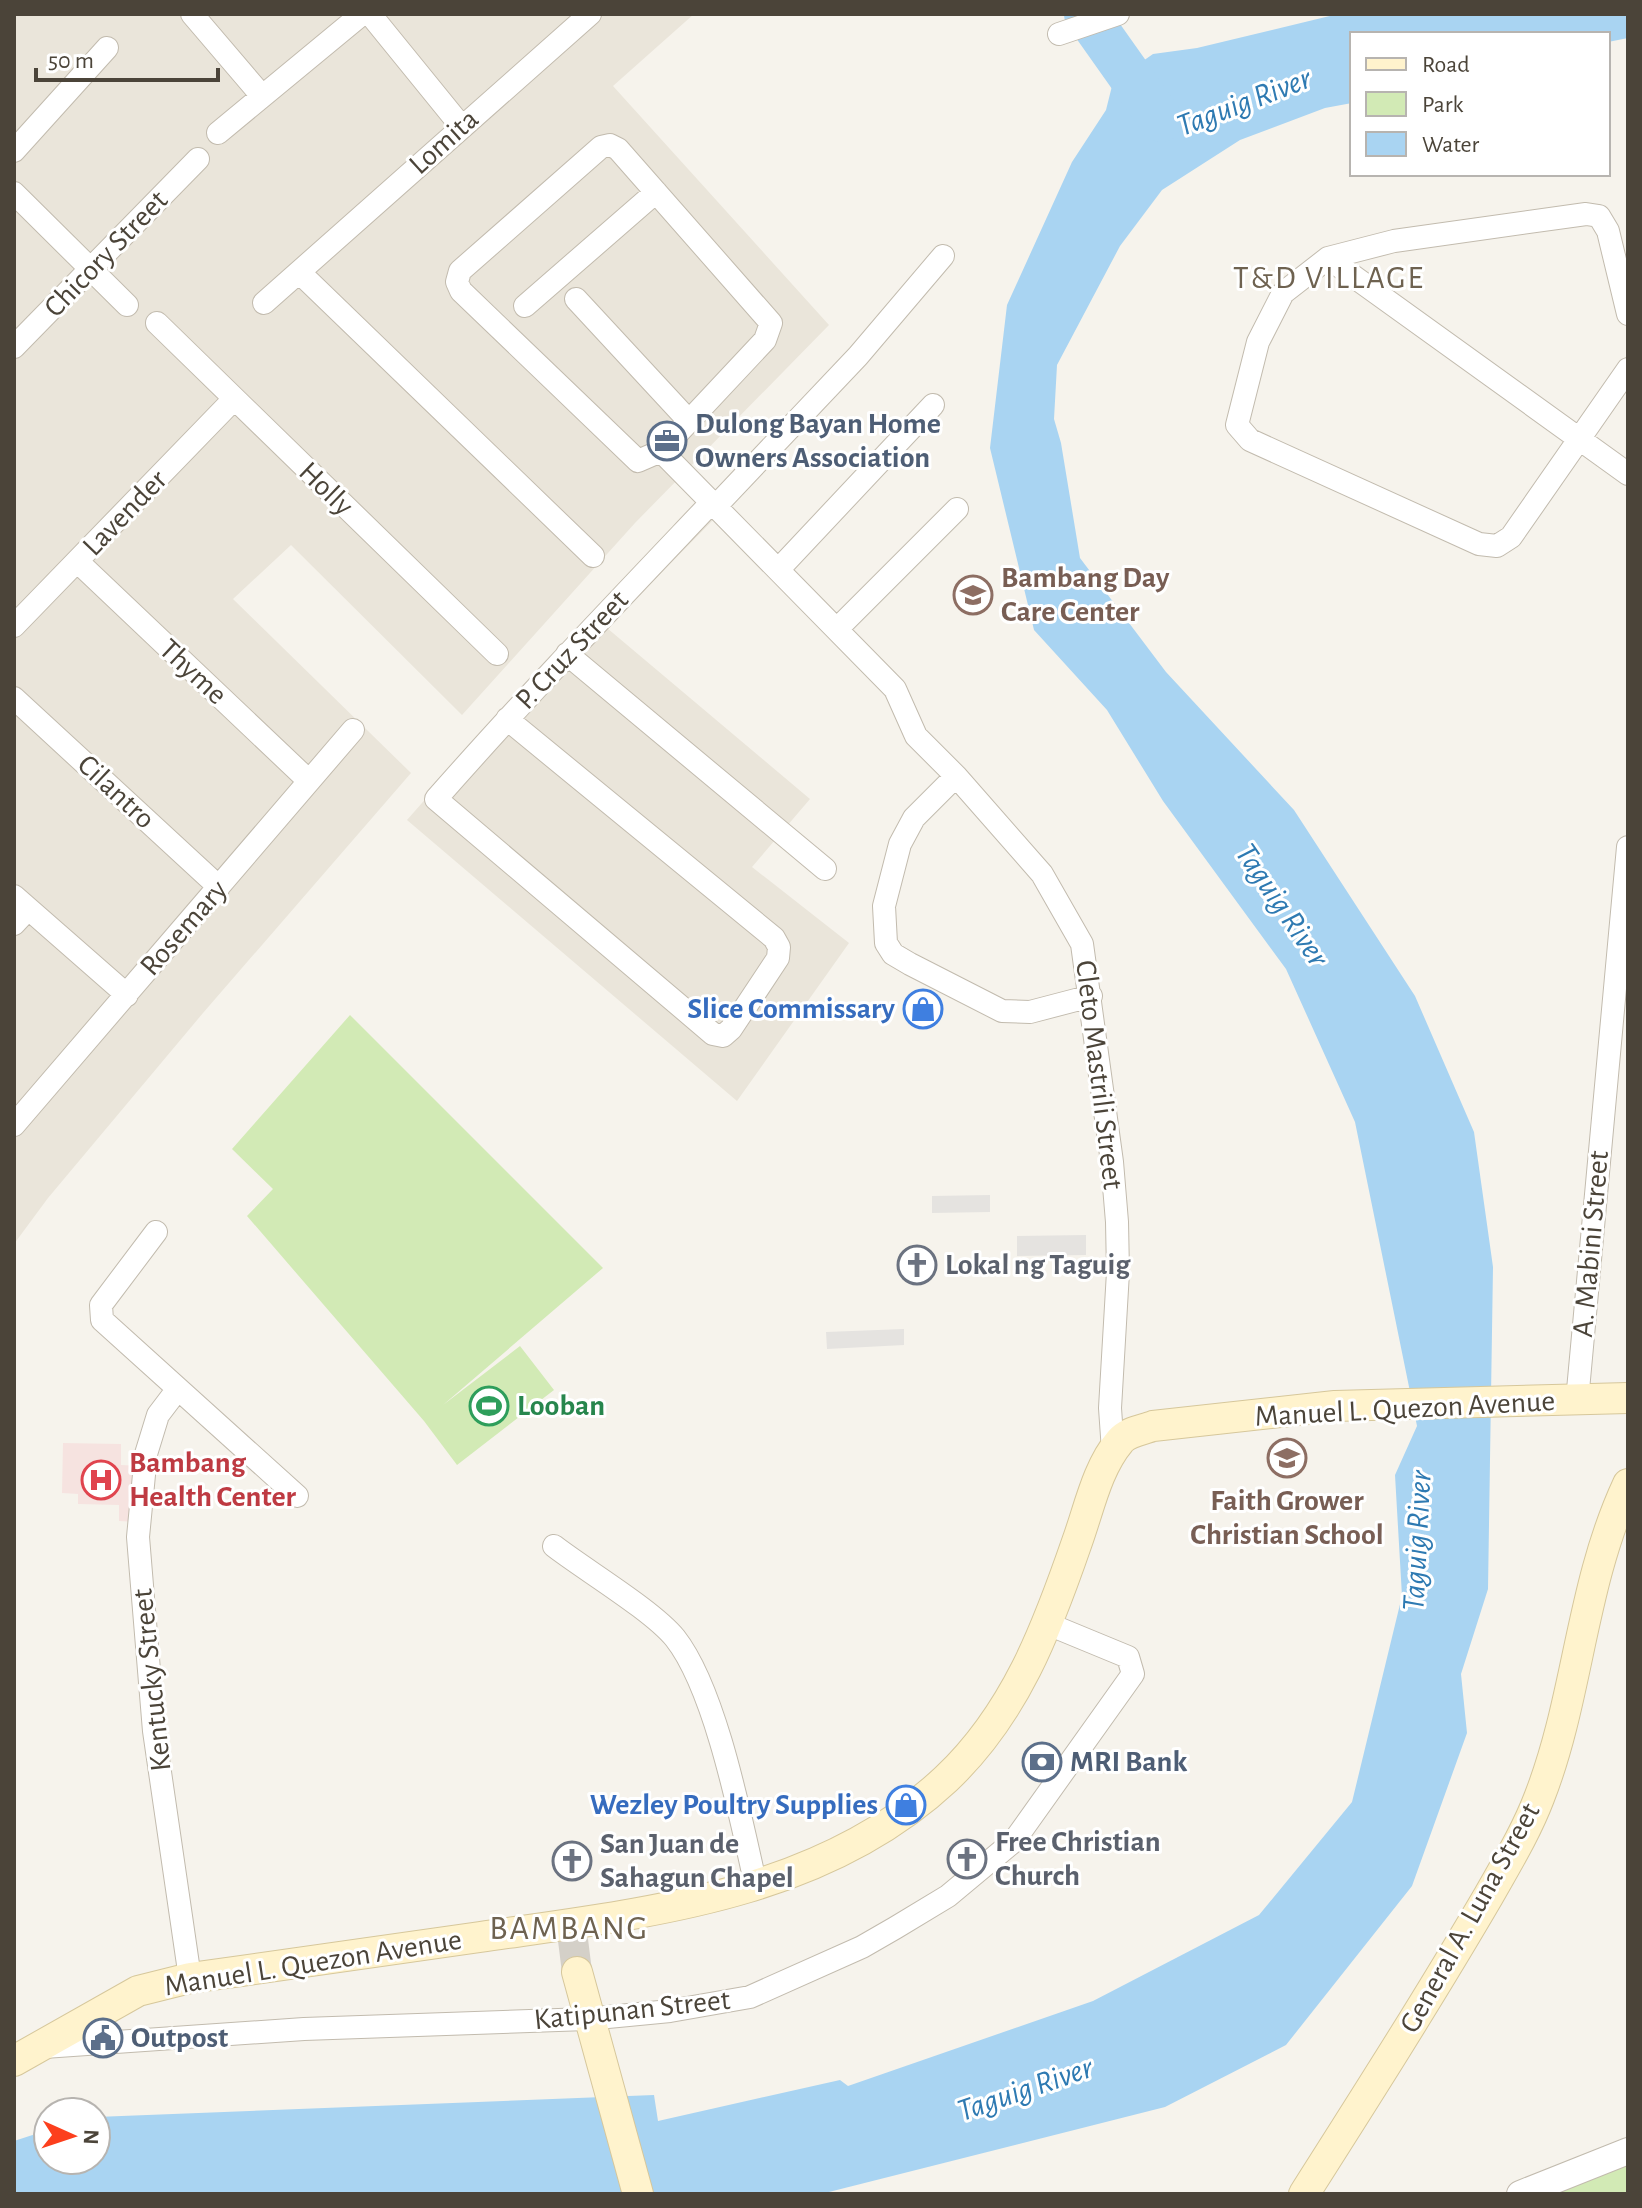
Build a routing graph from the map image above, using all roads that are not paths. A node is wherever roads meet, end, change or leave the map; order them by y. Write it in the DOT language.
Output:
graph roads {
  1 [pos="192,14"];
  2 [pos="362,14"];
  3 [pos="370,14"];
  4 [pos="590,14"];
  5 [pos="1118,14"];
  6 [pos="1070,30"];
  7 [pos="107,48"];
  8 [pos="262,96"];
  9 [pos="461,126"];
  10 [pos="218,133"];
  11 [pos="14,151"];
  12 [pos="198,159"];
  13 [pos="656,192"];
  14 [pos="14,193"];
  15 [pos="943,256"];
  16 [pos="1328,258"];
  17 [pos="92,270"];
  18 [pos="299,272"];
  19 [pos="576,299"];
  20 [pos="264,303"];
  21 [pos="127,305"];
  22 [pos="525,306"];
  23 [pos="1628,314"];
  24 [pos="157,323"];
  25 [pos="14,347"];
  26 [pos="1628,369"];
  27 [pos="234,399"];
  28 [pos="933,405"];
  29 [pos="689,421"];
  30 [pos="1581,439"];
  31 [pos="661,451"];
  32 [pos="1628,474"];
  33 [pos="713,505"];
  34 [pos="957,509"];
  35 [pos="593,556"];
  36 [pos="78,562"];
  37 [pos="778,570"];
  38 [pos="14,626"];
  39 [pos="837,629"];
  40 [pos="497,654"];
  41 [pos="567,654"];
  42 [pos="14,698"];
  43 [pos="507,719"];
  44 [pos="353,730"];
  45 [pos="956,776"];
  46 [pos="309,781"];
  47 [pos="1628,847"];
  48 [pos="825,869"];
  49 [pos="219,887"];
  50 [pos="19,910"];
  51 [pos="127,995"];
  52 [pos="1091,996"];
  53 [pos="14,1125"];
  54 [pos="156,1232"];
  55 [pos="177,1390"];
  56 [pos="1628,1398"];
  57 [pos="1577,1401"];
  58 [pos="1113,1451"];
  59 [pos="1628,1484"];
  60 [pos="297,1496"];
  61 [pos="554,1546"];
  62 [pos="1048,1624"];
  63 [pos="756,1886"];
  64 [pos="577,1972"];
  65 [pos="190,1978"];
  66 [pos="587,2019"];
  67 [pos="42,2047"];
  68 [pos="14,2061"];
  69 [pos="1628,2151"];
  70 [pos="638,2194"];
  71 [pos="1304,2194"];
  72 [pos="1520,2194"];
  1 -- 8 [label="street"];
  2 -- 8 [label="street"];
  3 -- 9 [label="street"];
  4 -- 9 [label="street, Lomita"];
  5 -- 6 [label="street"];
  7 -- 11 [label="street"];
  8 -- 10 [label="street"];
  9 -- 18 [label="street, Lomita"];
  12 -- 17 [label="street, Chicory Street"];
  13 -- 22 [label="street"];
  13 -- 29 [label="street"];
  13 -- 31 [label="street"];
  14 -- 17 [label="street"];
  15 -- 33 [label="street, P. Cruz Street"];
  16 -- 23 [label="street"];
  16 -- 30 [label="street"];
  16 -- 30 [label="street"];
  17 -- 21 [label="street"];
  17 -- 25 [label="street, Chicory Street"];
  18 -- 20 [label="street, Lomita"];
  18 -- 35 [label="street"];
  19 -- 29 [label="street"];
  24 -- 27 [label="street, Holly"];
  26 -- 30 [label="street"];
  27 -- 36 [label="street, Lavender"];
  27 -- 40 [label="street, Holly"];
  28 -- 37 [label="street"];
  29 -- 31 [label="street"];
  30 -- 32 [label="street"];
  31 -- 33 [label="street, Cleto Mastrili Street"];
  33 -- 37 [label="street, Cleto Mastrili Street"];
  33 -- 41 [label="street, P. Cruz Street"];
  34 -- 39 [label="street"];
  36 -- 38 [label="street, Lavender"];
  36 -- 46 [label="street, Thyme"];
  37 -- 39 [label="street, Cleto Mastrili Street"];
  39 -- 45 [label="street, Cleto Mastrili Street"];
  41 -- 43 [label="street, P. Cruz Street"];
  41 -- 48 [label="street"];
  42 -- 49 [label="street, Cilantro"];
  43 -- 43 [label="street, P. Cruz Street"];
  44 -- 46 [label="street, Rosemary"];
  45 -- 52 [label="street, Cleto Mastrili Street"];
  45 -- 52 [label="street"];
  46 -- 49 [label="street, Rosemary"];
  47 -- 57 [label="street, A. Mabini Street"];
  49 -- 51 [label="street, Rosemary"];
  50 -- 51 [label="street"];
  51 -- 53 [label="street, Rosemary"];
  52 -- 58 [label="street, Cleto Mastrili Street"];
  54 -- 55 [label="street"];
  55 -- 60 [label="street"];
  55 -- 65 [label="street, Kentucky Street"];
  56 -- 57 [label="main road, Manuel L. Quezon Avenue"];
  57 -- 58 [label="main road, Manuel L. Quezon Avenue"];
  58 -- 62 [label="main road, Manuel L. Quezon Avenue"];
  59 -- 71 [label="main road, General A. Luna Street"];
  61 -- 63 [label="street"];
  62 -- 63 [label="main road, Manuel L. Quezon Avenue"];
  62 -- 66 [label="street, Katipunan Street"];
  63 -- 65 [label="main road, Manuel L. Quezon Avenue"];
  64 -- 66 [label="main road"];
  65 -- 67 [label="main road, Manuel L. Quezon Avenue"];
  66 -- 67 [label="street, Katipunan Street"];
  66 -- 70 [label="main road"];
  67 -- 68 [label="main road, Manuel L. Quezon Avenue"];
  69 -- 72 [label="street"];
}
